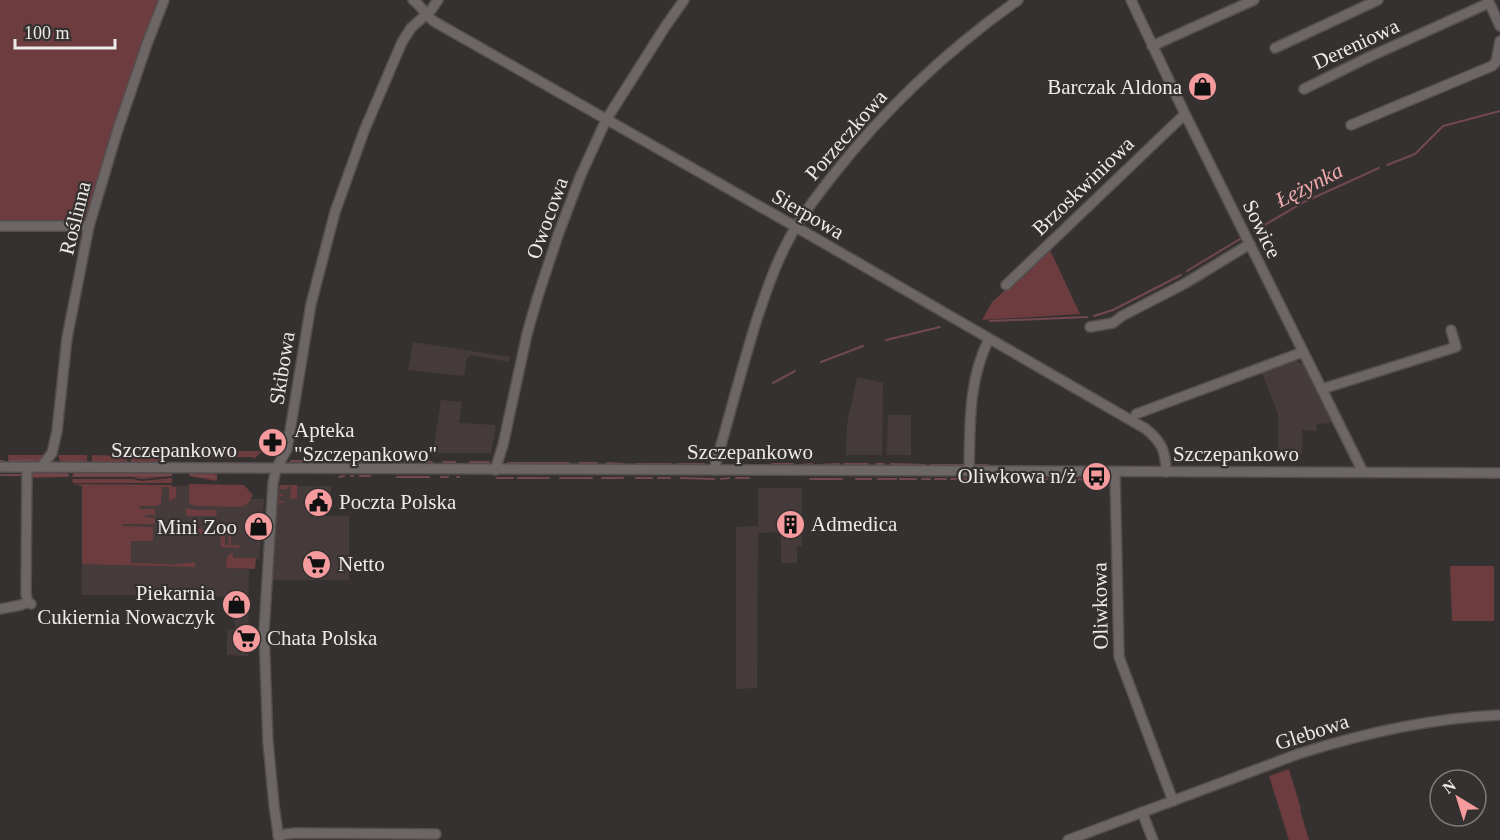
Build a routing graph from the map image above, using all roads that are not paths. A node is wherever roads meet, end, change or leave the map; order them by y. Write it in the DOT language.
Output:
graph roads {
  1 [pos="164,0"];
  2 [pos="413,0"];
  3 [pos="438,0"];
  4 [pos="684,0"];
  5 [pos="1018,0"];
  6 [pos="1131,0"];
  7 [pos="1254,0"];
  8 [pos="1378,0"];
  9 [pos="1488,2"];
  10 [pos="426,15"];
  11 [pos="1500,26"];
  12 [pos="1500,41"];
  13 [pos="1152,46"];
  14 [pos="1275,48"];
  15 [pos="1304,89"];
  16 [pos="1185,114"];
  17 [pos="606,120"];
  18 [pos="1351,125"];
  19 [pos="0,226"];
  20 [pos="89,226"];
  21 [pos="796,227"];
  22 [pos="1250,244"];
  23 [pos="1006,285"];
  24 [pos="1090,327"];
  25 [pos="1450,330"];
  26 [pos="988,339"];
  27 [pos="1303,352"];
  28 [pos="1322,389"];
  29 [pos="1136,414"];
  30 [pos="52,453"];
  31 [pos="0,467"];
  32 [pos="27,467"];
  33 [pos="41,467"];
  34 [pos="57,467"];
  35 [pos="276,469"];
  36 [pos="495,470"];
  37 [pos="714,470"];
  38 [pos="969,471"];
  39 [pos="1116,472"];
  40 [pos="1166,472"];
  41 [pos="1363,472"];
  42 [pos="1500,473"];
  43 [pos="0,609"];
  44 [pos="1500,715"];
  45 [pos="1173,801"];
  46 [pos="1142,812"];
  47 [pos="436,834"];
  48 [pos="279,838"];
  49 [pos="1068,840"];
  50 [pos="1153,840"];
  1 -- 20 [label="street, Roślinna"];
  2 -- 10 [label="street, Sierpowa"];
  3 -- 10 [label="street, Skibowa"];
  4 -- 17 [label="street, Owocowa"];
  5 -- 21 [label="street, Porzeczkowa"];
  6 -- 13 [label="street, Sowice"];
  7 -- 13 [label="street"];
  8 -- 14 [label="street, Dereniowa"];
  9 -- 11 [label="street, Dereniowa"];
  9 -- 15 [label="street, Dereniowa"];
  10 -- 17 [label="street, Sierpowa"];
  10 -- 35 [label="street, Skibowa"];
  12 -- 18 [label="street"];
  13 -- 16 [label="street, Sowice"];
  16 -- 22 [label="street, Sowice"];
  16 -- 23 [label="street, Brzoskwiniowa"];
  17 -- 21 [label="street, Sierpowa"];
  17 -- 36 [label="street, Owocowa"];
  19 -- 20 [label="street"];
  20 -- 30 [label="street, Roślinna"];
  21 -- 26 [label="street, Sierpowa"];
  21 -- 37 [label="street, Porzeczkowa"];
  22 -- 24 [label="street"];
  22 -- 27 [label="street, Sowice"];
  25 -- 28 [label="street"];
  26 -- 38 [label="street"];
  26 -- 40 [label="street, Sierpowa"];
  27 -- 28 [label="street, Sowice"];
  27 -- 29 [label="street"];
  28 -- 41 [label="street, Sowice"];
  30 -- 33 [label="street, Roślinna"];
  30 -- 34 [label="street"];
  31 -- 32 [label="street, Szczepankowo"];
  32 -- 33 [label="street, Szczepankowo"];
  32 -- 43 [label="street"];
  33 -- 34 [label="street, Szczepankowo"];
  34 -- 35 [label="street, Szczepankowo"];
  35 -- 36 [label="street, Szczepankowo"];
  35 -- 48 [label="street, Skibowa"];
  36 -- 37 [label="street, Szczepankowo"];
  37 -- 38 [label="street, Szczepankowo"];
  38 -- 39 [label="street, Szczepankowo"];
  39 -- 40 [label="street, Szczepankowo"];
  39 -- 45 [label="street, Oliwkowa"];
  40 -- 41 [label="street, Szczepankowo"];
  41 -- 42 [label="street, Szczepankowo"];
  44 -- 45 [label="street, Glebowa"];
  45 -- 46 [label="street, Glebowa"];
  46 -- 49 [label="street, Glebowa"];
  46 -- 50 [label="street"];
  47 -- 48 [label="street"];
}
